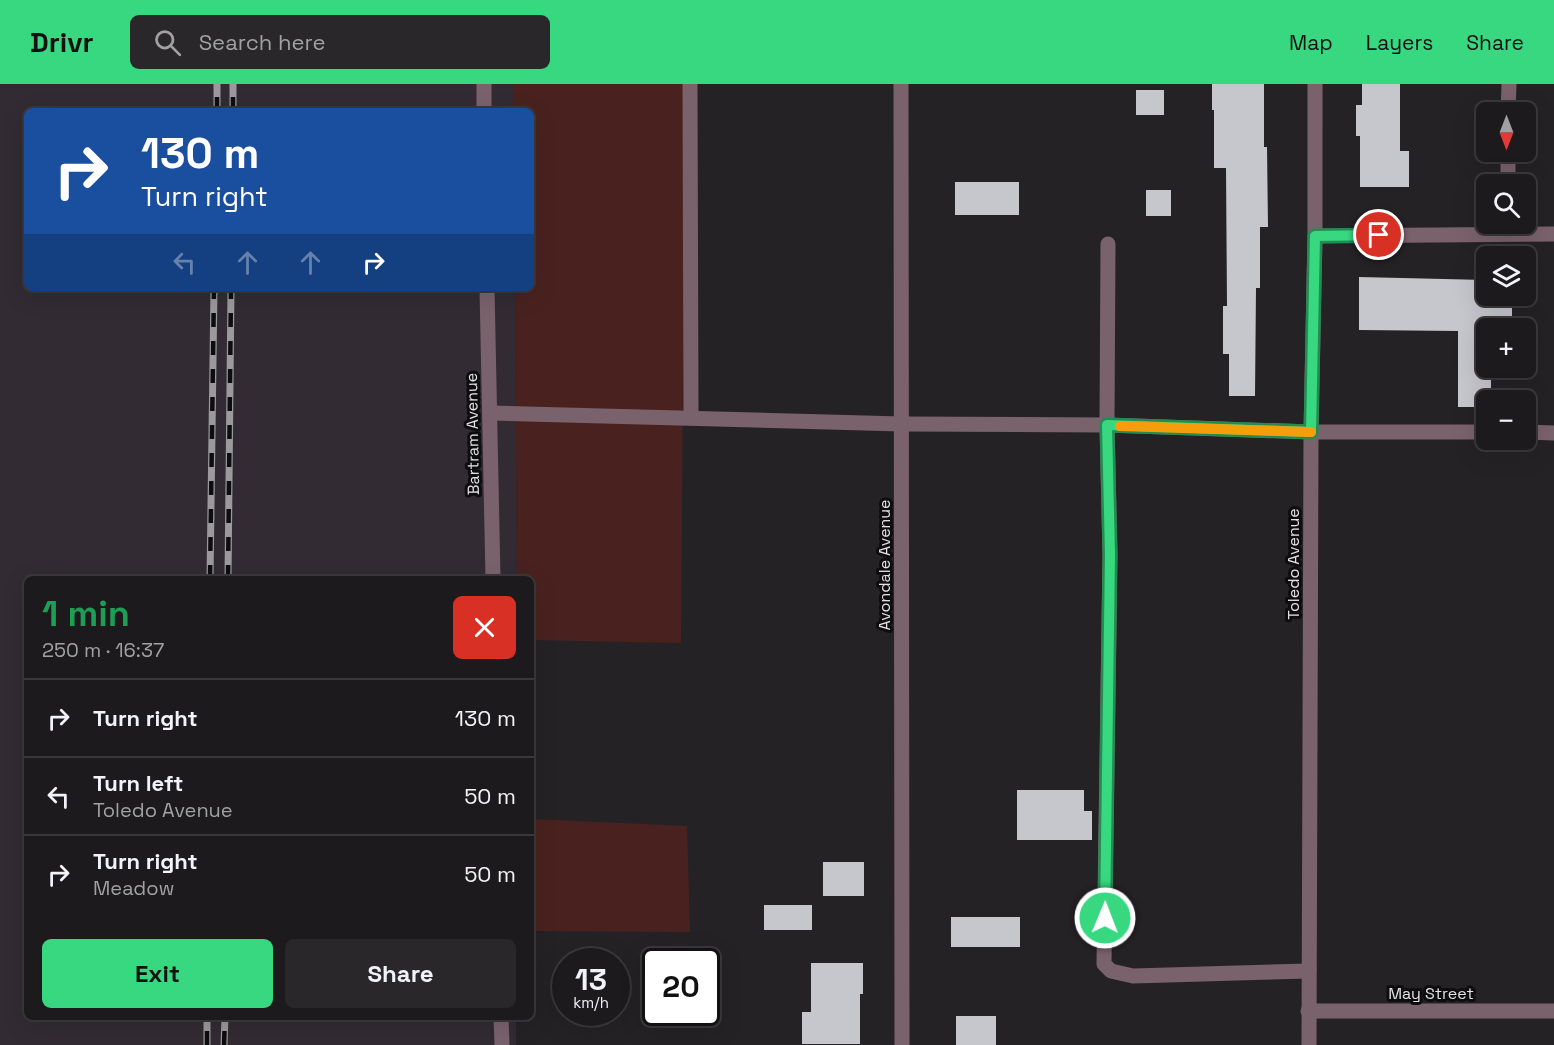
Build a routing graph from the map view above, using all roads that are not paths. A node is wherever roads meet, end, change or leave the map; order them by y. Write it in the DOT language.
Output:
graph roads {
  1 [pos="484,84"];
  2 [pos="690,84"];
  3 [pos="901,84"];
  4 [pos="1315,84"];
  5 [pos="1509,84"];
  6 [pos="1508,102"];
  7 [pos="484,108"];
  8 [pos="1476,230"];
  9 [pos="1536,232"];
  10 [pos="1554,234"];
  11 [pos="1315,236"];
  12 [pos="1108,244"];
  13 [pos="487,291"];
  14 [pos="490,413"];
  15 [pos="691,418"];
  16 [pos="902,424"];
  17 [pos="1107,425"];
  18 [pos="1311,432"];
  19 [pos="1476,432"];
  20 [pos="1536,432"];
  21 [pos="1554,433"];
  22 [pos="493,576"];
  23 [pos="1309,970"];
  24 [pos="1308,1011"];
  25 [pos="1554,1011"];
  26 [pos="501,1020"];
  27 [pos="502,1045"];
  28 [pos="902,1045"];
  29 [pos="1309,1045"];
  1 -- 7 [label="street"];
  2 -- 15 [label="street"];
  3 -- 16 [label="street, Avondale Avenue"];
  4 -- 11 [label="street, Toledo Avenue"];
  5 -- 6 [label="street"];
  8 -- 11 [label="street"];
  9 -- 10 [label="street"];
  11 -- 18 [label="street, Toledo Avenue"];
  12 -- 17 [label="street"];
  13 -- 14 [label="street, Bartram Avenue"];
  14 -- 15 [label="street"];
  14 -- 22 [label="street, Bartram Avenue"];
  15 -- 16 [label="street"];
  16 -- 17 [label="street"];
  16 -- 28 [label="street, Avondale Avenue"];
  17 -- 18 [label="street"];
  17 -- 23 [label="street"];
  18 -- 19 [label="street"];
  18 -- 23 [label="street, Toledo Avenue"];
  20 -- 21 [label="street"];
  23 -- 24 [label="street, Toledo Avenue"];
  24 -- 25 [label="street, May Street"];
  24 -- 29 [label="street, Toledo Avenue"];
  26 -- 27 [label="street"];
}
